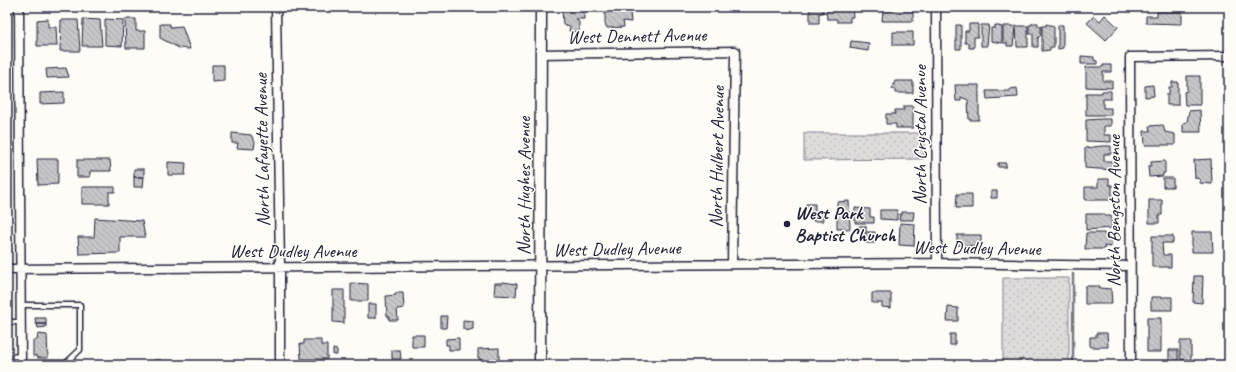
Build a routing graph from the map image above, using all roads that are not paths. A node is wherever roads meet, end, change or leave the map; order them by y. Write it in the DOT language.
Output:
graph roads {
  1 [pos="18,7"];
  2 [pos="276,7"];
  3 [pos="540,7"];
  4 [pos="936,7"];
  5 [pos="735,51"];
  6 [pos="540,54"];
  7 [pos="1229,56"];
  8 [pos="937,262"];
  9 [pos="732,264"];
  10 [pos="540,266"];
  11 [pos="1130,266"];
  12 [pos="280,267"];
  13 [pos="7,269"];
  14 [pos="20,269"];
  15 [pos="21,305"];
  16 [pos="7,322"];
  17 [pos="20,322"];
  18 [pos="7,357"];
  19 [pos="21,361"];
  20 [pos="64,365"];
  21 [pos="280,365"];
  22 [pos="540,365"];
  23 [pos="1131,365"];
  1 -- 14 [label="street"];
  2 -- 12 [label="street, North Lafayette Avenue"];
  3 -- 6 [label="street, North Hughes Avenue"];
  4 -- 8 [label="street, North Crystal Avenue"];
  5 -- 6 [label="street, West Dennett Avenue"];
  5 -- 9 [label="street, North Hulbert Avenue"];
  6 -- 10 [label="street, North Hughes Avenue"];
  7 -- 11 [label="street, North Bengston Avenue"];
  8 -- 9 [label="street, West Dudley Avenue"];
  8 -- 11 [label="street, West Dudley Avenue"];
  9 -- 10 [label="street, West Dudley Avenue"];
  10 -- 12 [label="street, West Dudley Avenue"];
  10 -- 22 [label="street, North Hughes Avenue"];
  11 -- 23 [label="street, North Bengston Avenue"];
  12 -- 14 [label="street, West Dudley Avenue"];
  12 -- 21 [label="street, North Lafayette Avenue"];
  13 -- 14 [label="street, West Dudley Avenue"];
  14 -- 15 [label="street"];
  15 -- 17 [label="street"];
  15 -- 20 [label="lane"];
  16 -- 17 [label="lane"];
  17 -- 19 [label="street"];
  18 -- 19 [label="lane"];
}
